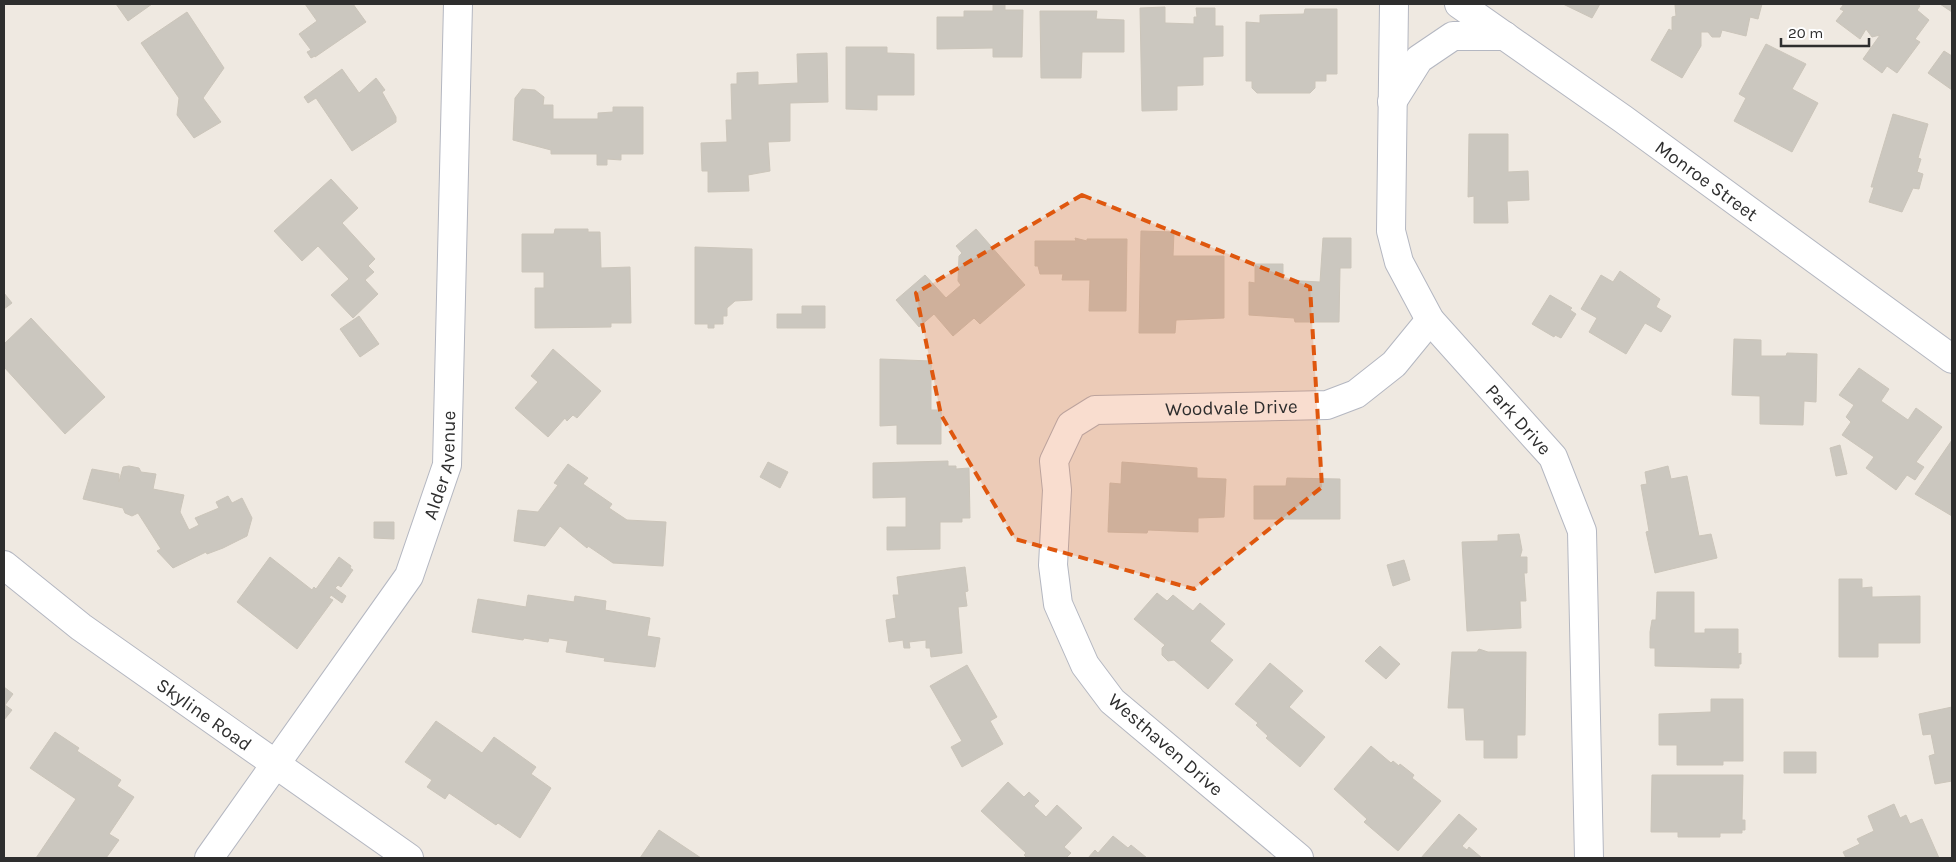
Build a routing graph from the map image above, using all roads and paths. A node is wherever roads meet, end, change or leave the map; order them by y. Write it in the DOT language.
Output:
graph roads {
  1 [pos="458,4"];
  2 [pos="1394,4"];
  3 [pos="1459,4"];
  4 [pos="1505,36"];
  5 [pos="1392,102"];
  6 [pos="1430,320"];
  7 [pos="1952,359"];
  8 [pos="1057,490"];
  9 [pos="4,565"];
  10 [pos="276,764"];
  11 [pos="210,858"];
  12 [pos="409,858"];
  13 [pos="1299,858"];
  14 [pos="1589,858"];
  1 -- 10 [label="street, Alder Avenue"];
  2 -- 5 [label="street, Park Drive"];
  3 -- 4 [label="street, Monroe Street"];
  4 -- 5 [label="street"];
  4 -- 7 [label="street, Monroe Street"];
  5 -- 6 [label="street, Park Drive"];
  6 -- 8 [label="street, Woodvale Drive"];
  6 -- 14 [label="street, Park Drive"];
  8 -- 13 [label="street, Westhaven Drive"];
  9 -- 10 [label="street, Skyline Road"];
  10 -- 11 [label="street, Alder Avenue"];
  10 -- 12 [label="street, Skyline Road"];
}
